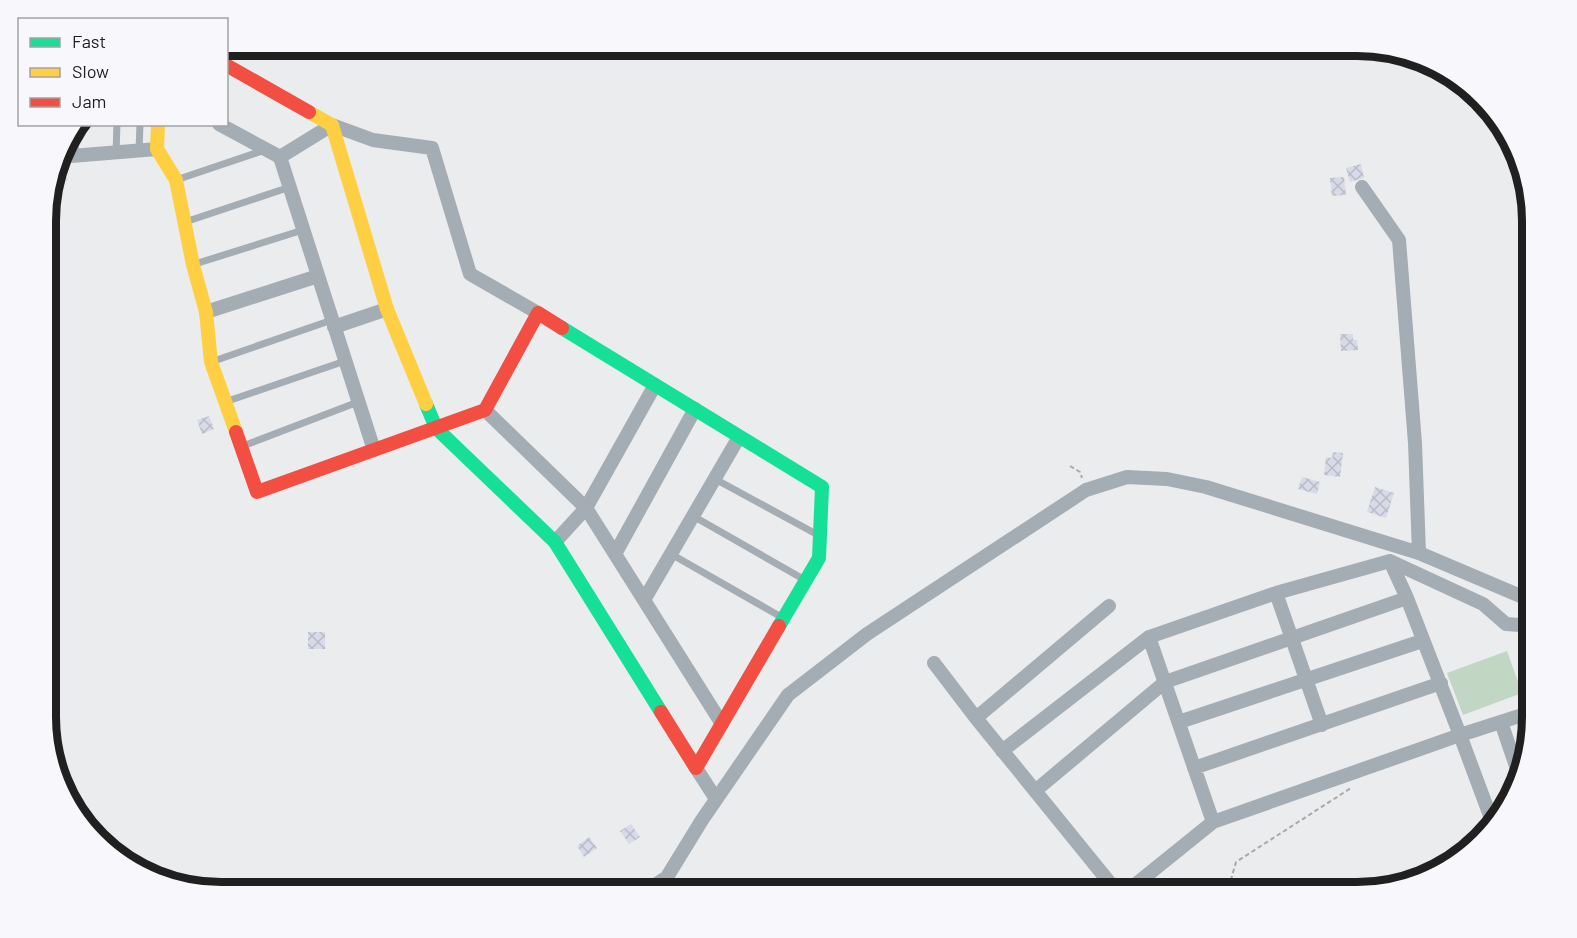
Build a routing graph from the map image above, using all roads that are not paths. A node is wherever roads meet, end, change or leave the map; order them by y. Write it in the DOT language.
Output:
graph roads {
  1 [pos="228,66"];
  2 [pos="332,125"];
  3 [pos="117,126"];
  4 [pos="140,126"];
  5 [pos="158,126"];
  6 [pos="223,126"];
  7 [pos="158,149"];
  8 [pos="266,149"];
  9 [pos="139,151"];
  10 [pos="116,153"];
  11 [pos="69,157"];
  12 [pos="280,157"];
  13 [pos="176,180"];
  14 [pos="290,187"];
  15 [pos="1362,187"];
  16 [pos="185,222"];
  17 [pos="303,230"];
  18 [pos="193,265"];
  19 [pos="318,276"];
  20 [pos="387,309"];
  21 [pos="206,312"];
  22 [pos="538,313"];
  23 [pos="333,323"];
  24 [pos="345,361"];
  25 [pos="211,362"];
  26 [pos="655,385"];
  27 [pos="225,402"];
  28 [pos="358,402"];
  29 [pos="695,409"];
  30 [pos="485,410"];
  31 [pos="436,428"];
  32 [pos="739,437"];
  33 [pos="241,446"];
  34 [pos="374,450"];
  35 [pos="715,479"];
  36 [pos="586,508"];
  37 [pos="693,516"];
  38 [pos="820,536"];
  39 [pos="555,542"];
  40 [pos="1419,553"];
  41 [pos="615,554"];
  42 [pos="671,554"];
  43 [pos="1390,561"];
  44 [pos="806,581"];
  45 [pos="1276,593"];
  46 [pos="1521,596"];
  47 [pos="1407,597"];
  48 [pos="644,600"];
  49 [pos="1109,606"];
  50 [pos="784,618"];
  51 [pos="1521,625"];
  52 [pos="1149,637"];
  53 [pos="1291,638"];
  54 [pos="1422,641"];
  55 [pos="934,663"];
  56 [pos="1306,680"];
  57 [pos="1165,682"];
  58 [pos="1441,683"];
  59 [pos="1521,716"];
  60 [pos="976,718"];
  61 [pos="1179,722"];
  62 [pos="1502,722"];
  63 [pos="722,724"];
  64 [pos="1322,725"];
  65 [pos="1460,735"];
  66 [pos="1002,751"];
  67 [pos="1515,762"];
  68 [pos="696,768"];
  69 [pos="1194,768"];
  70 [pos="1035,791"];
  71 [pos="716,800"];
  72 [pos="1489,814"];
  73 [pos="1213,822"];
  74 [pos="660,882"];
  75 [pos="1109,882"];
  76 [pos="1139,882"];
  1 -- 2 [label="street"];
  2 -- 12 [label="street"];
  2 -- 20 [label="street"];
  2 -- 22 [label="street"];
  3 -- 10 [label="lane"];
  4 -- 9 [label="lane"];
  5 -- 7 [label="street"];
  6 -- 8 [label="street"];
  7 -- 9 [label="street"];
  7 -- 13 [label="street"];
  8 -- 12 [label="street"];
  8 -- 13 [label="lane"];
  9 -- 10 [label="street"];
  10 -- 11 [label="street"];
  12 -- 14 [label="street"];
  13 -- 16 [label="street"];
  14 -- 16 [label="lane"];
  14 -- 17 [label="street"];
  15 -- 40 [label="street"];
  16 -- 18 [label="street"];
  17 -- 18 [label="lane"];
  17 -- 19 [label="street"];
  18 -- 21 [label="street"];
  19 -- 21 [label="street"];
  19 -- 23 [label="street"];
  20 -- 23 [label="street"];
  20 -- 31 [label="street"];
  21 -- 25 [label="street"];
  22 -- 26 [label="street"];
  22 -- 30 [label="street"];
  23 -- 24 [label="street"];
  23 -- 25 [label="lane"];
  24 -- 27 [label="lane"];
  24 -- 28 [label="street"];
  25 -- 27 [label="street"];
  26 -- 29 [label="street"];
  26 -- 36 [label="street"];
  27 -- 33 [label="street"];
  28 -- 33 [label="lane"];
  28 -- 34 [label="street"];
  29 -- 32 [label="street"];
  29 -- 41 [label="street"];
  30 -- 31 [label="street"];
  30 -- 36 [label="street"];
  31 -- 34 [label="street"];
  31 -- 39 [label="street"];
  32 -- 35 [label="street"];
  32 -- 38 [label="street"];
  33 -- 34 [label="street"];
  35 -- 37 [label="street"];
  35 -- 38 [label="lane"];
  36 -- 39 [label="street"];
  36 -- 41 [label="street"];
  37 -- 42 [label="street"];
  37 -- 44 [label="lane"];
  38 -- 44 [label="street"];
  39 -- 68 [label="street"];
  40 -- 46 [label="street"];
  40 -- 71 [label="street"];
  41 -- 48 [label="street"];
  42 -- 48 [label="street"];
  42 -- 50 [label="lane"];
  43 -- 45 [label="street"];
  43 -- 47 [label="street"];
  43 -- 51 [label="street"];
  44 -- 50 [label="street"];
  45 -- 52 [label="street"];
  45 -- 53 [label="street"];
  47 -- 53 [label="street"];
  47 -- 54 [label="street"];
  48 -- 63 [label="street"];
  49 -- 60 [label="street"];
  50 -- 63 [label="street"];
  52 -- 57 [label="street"];
  52 -- 66 [label="street"];
  53 -- 56 [label="street"];
  53 -- 57 [label="street"];
  54 -- 56 [label="street"];
  54 -- 58 [label="street"];
  55 -- 60 [label="street"];
  56 -- 61 [label="street"];
  56 -- 64 [label="street"];
  57 -- 61 [label="street"];
  57 -- 70 [label="street"];
  58 -- 64 [label="street"];
  58 -- 65 [label="street"];
  59 -- 62 [label="street"];
  60 -- 66 [label="street"];
  61 -- 69 [label="street"];
  62 -- 65 [label="street"];
  62 -- 67 [label="street"];
  63 -- 68 [label="street"];
  64 -- 69 [label="street"];
  65 -- 72 [label="street"];
  65 -- 73 [label="street"];
  66 -- 70 [label="street"];
  68 -- 71 [label="street"];
  69 -- 73 [label="street"];
  70 -- 75 [label="street"];
  71 -- 74 [label="street"];
  73 -- 76 [label="street"];
}
